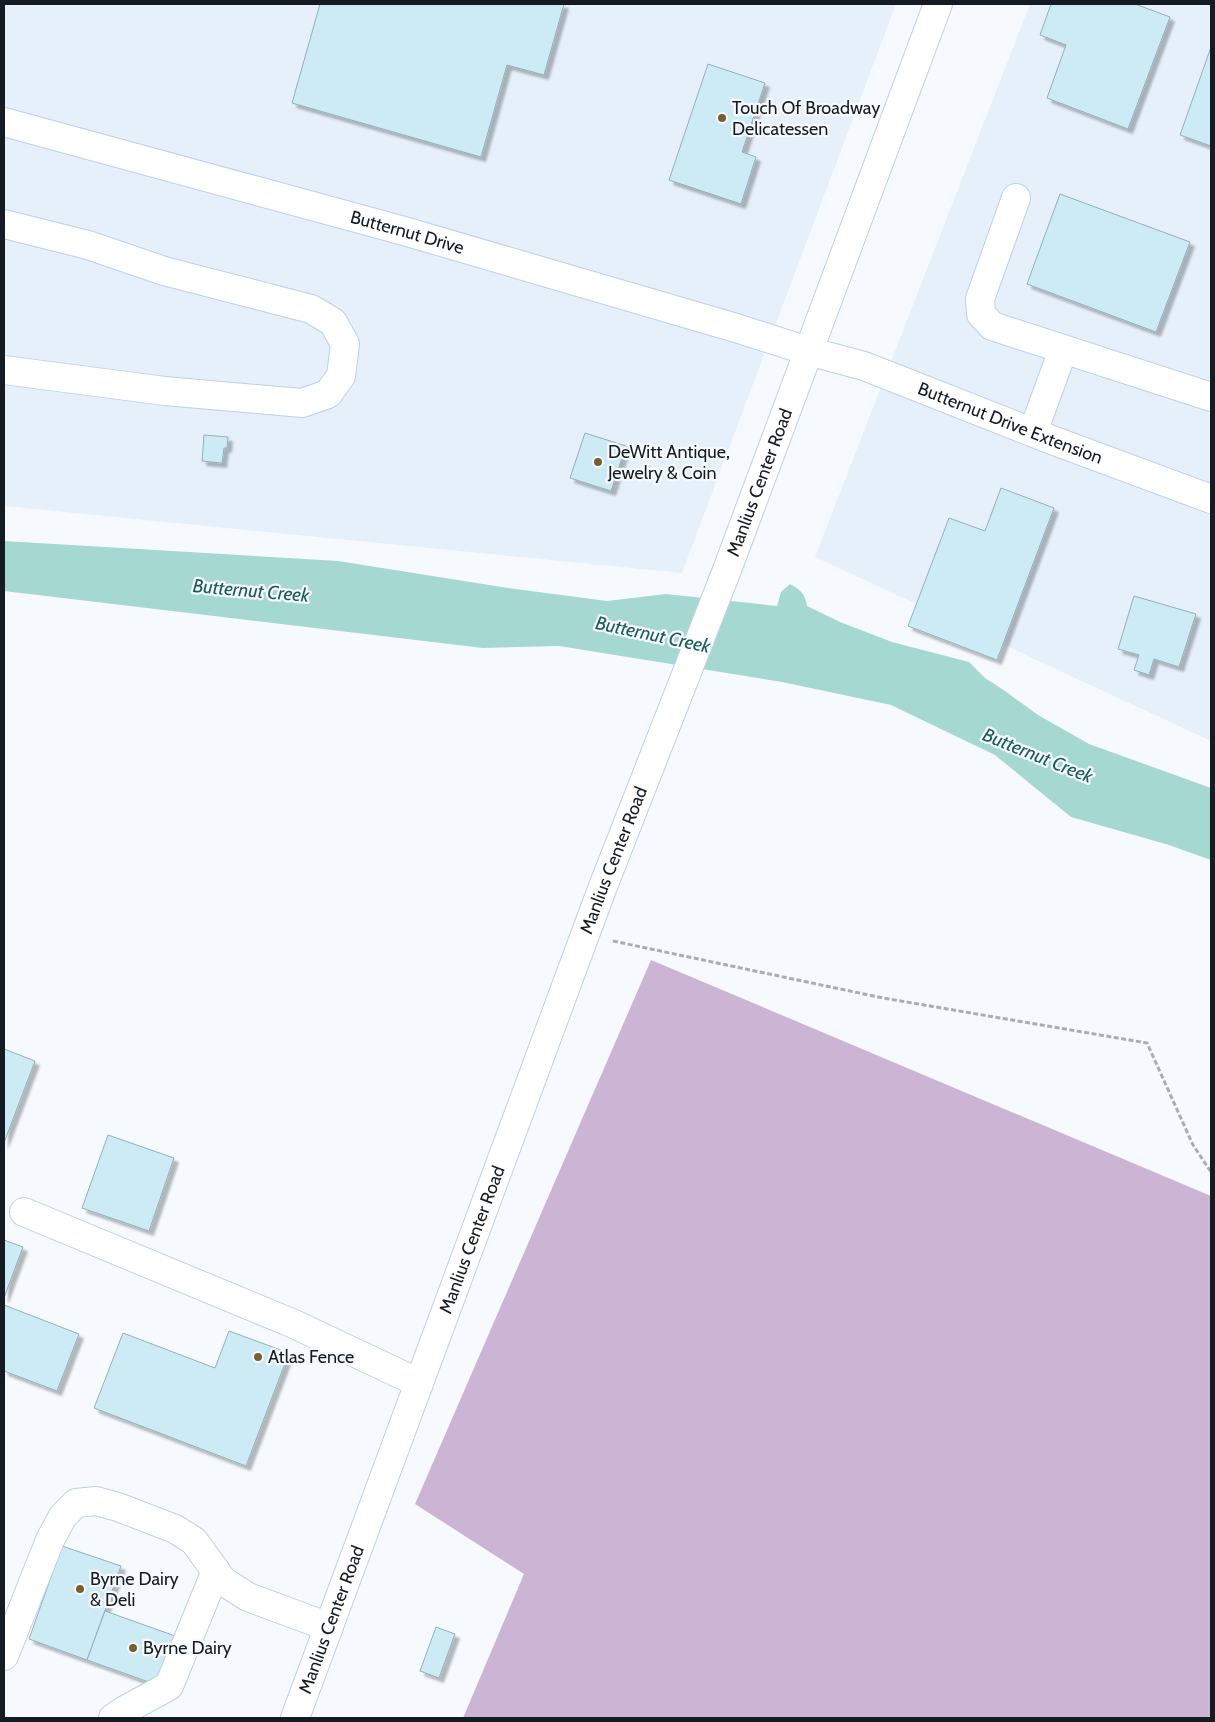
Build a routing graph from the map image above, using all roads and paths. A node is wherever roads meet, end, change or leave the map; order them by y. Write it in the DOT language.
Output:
graph roads {
  1 [pos="938,4"];
  2 [pos="4,122"];
  3 [pos="1016,198"];
  4 [pos="4,224"];
  5 [pos="1062,350"];
  6 [pos="808,352"];
  7 [pos="4,370"];
  8 [pos="1211,397"];
  9 [pos="1033,432"];
  10 [pos="1211,499"];
  11 [pos="585,935"];
  12 [pos="1211,1172"];
  13 [pos="24,1212"];
  14 [pos="419,1383"];
  15 [pos="216,1571"];
  16 [pos="330,1627"];
  17 [pos="4,1656"];
  18 [pos="113,1718"];
  19 [pos="295,1718"];
  1 -- 6 [label="main road, Manlius Center Road"];
  2 -- 6 [label="main road, Butternut Drive"];
  3 -- 5 [label="main road"];
  4 -- 7 [label="main road"];
  5 -- 8 [label="main road"];
  5 -- 9 [label="main road"];
  6 -- 9 [label="main road, Butternut Drive Extension"];
  6 -- 11 [label="main road, Manlius Center Road"];
  9 -- 10 [label="main road, Butternut Drive Extension"];
  11 -- 12 [label="path"];
  11 -- 14 [label="main road, Manlius Center Road"];
  13 -- 14 [label="main road"];
  14 -- 16 [label="main road, Manlius Center Road"];
  15 -- 16 [label="main road"];
  15 -- 17 [label="main road"];
  15 -- 18 [label="main road"];
  16 -- 19 [label="main road, Manlius Center Road"];
}
